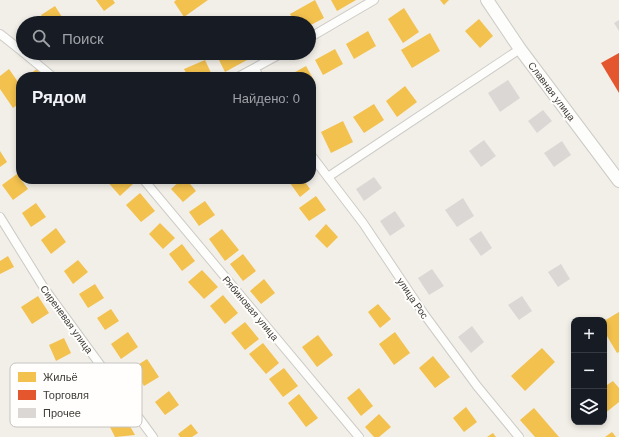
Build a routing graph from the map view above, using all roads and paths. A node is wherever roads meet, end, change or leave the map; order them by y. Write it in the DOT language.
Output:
graph roads {
  1 [pos="374,0"];
  2 [pos="487,0"];
  3 [pos="0,34"];
  4 [pos="316,34"];
  5 [pos="16,47"];
  6 [pos="520,49"];
  7 [pos="32,60"];
  8 [pos="270,60"];
  9 [pos="254,69"];
  10 [pos="47,72"];
  11 [pos="248,72"];
  12 [pos="256,72"];
  13 [pos="316,162"];
  14 [pos="328,178"];
  15 [pos="619,181"];
  16 [pos="147,184"];
  17 [pos="0,217"];
  18 [pos="99,363"];
  19 [pos="142,422"];
  20 [pos="153,437"];
  21 [pos="359,437"];
  22 [pos="518,437"];
  1 -- 4 [label="street"];
  2 -- 6 [label="street, Славная улица"];
  3 -- 5 [label="street"];
  6 -- 14 [label="street"];
  6 -- 15 [label="street, Славная улица"];
  7 -- 10 [label="street"];
  8 -- 9 [label="street"];
  9 -- 11 [label="street"];
  9 -- 12 [label="street"];
  13 -- 14 [label="street, улица Рос"];
  14 -- 22 [label="street, улица Рос"];
  16 -- 21 [label="street, Рябиновая улица"];
  17 -- 18 [label="street, Сиреневая улица"];
  19 -- 20 [label="street, Сиреневая улица"];
}
